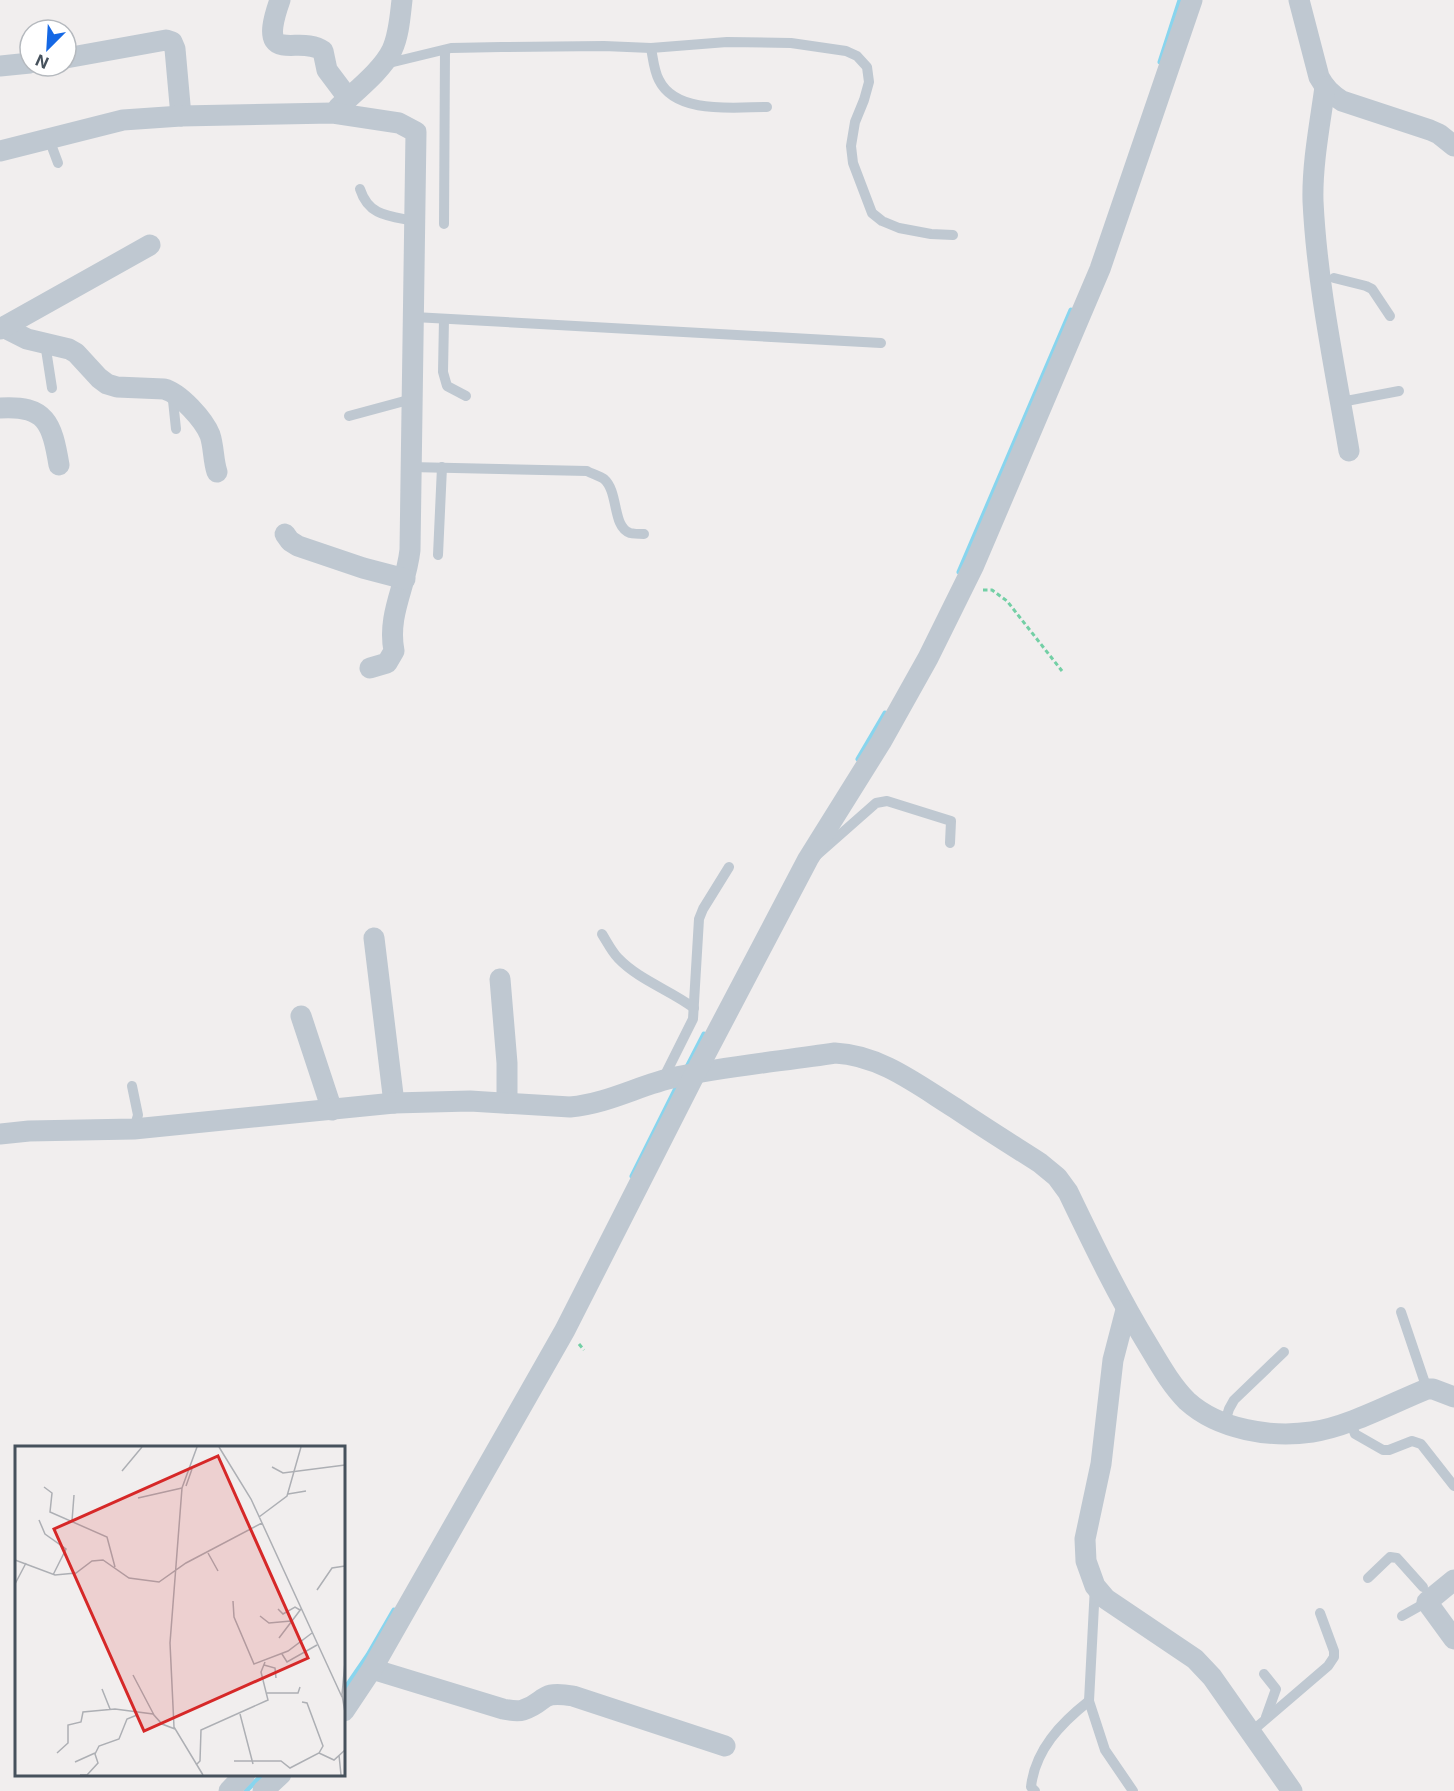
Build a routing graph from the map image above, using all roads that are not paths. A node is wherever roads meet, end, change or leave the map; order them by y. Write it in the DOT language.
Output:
graph roads {
  1 [pos="280,0"];
  2 [pos="402,0"];
  3 [pos="1192,0"];
  4 [pos="1299,0"];
  5 [pos="651,48"];
  6 [pos="445,50"];
  7 [pos="78,56"];
  8 [pos="18,64"];
  9 [pos="381,65"];
  10 [pos="0,66"];
  11 [pos="1324,87"];
  12 [pos="340,105"];
  13 [pos="767,107"];
  14 [pos="181,116"];
  15 [pos="49,139"];
  16 [pos="1452,141"];
  17 [pos="0,151"];
  18 [pos="58,164"];
  19 [pos="360,189"];
  20 [pos="415,221"];
  21 [pos="444,224"];
  22 [pos="953,235"];
  23 [pos="150,245"];
  24 [pos="1327,276"];
  25 [pos="1390,316"];
  26 [pos="414,317"];
  27 [pos="444,319"];
  28 [pos="2,328"];
  29 [pos="45,343"];
  30 [pos="881,344"];
  31 [pos="52,388"];
  32 [pos="172,391"];
  33 [pos="1399,391"];
  34 [pos="466,396"];
  35 [pos="412,399"];
  36 [pos="1341,402"];
  37 [pos="0,408"];
  38 [pos="349,416"];
  39 [pos="176,429"];
  40 [pos="1350,451"];
  41 [pos="59,465"];
  42 [pos="410,467"];
  43 [pos="441,467"];
  44 [pos="217,472"];
  45 [pos="285,534"];
  46 [pos="645,534"];
  47 [pos="438,555"];
  48 [pos="405,579"];
  49 [pos="370,668"];
  50 [pos="950,843"];
  51 [pos="808,859"];
  52 [pos="729,867"];
  53 [pos="602,934"];
  54 [pos="374,938"];
  55 [pos="500,979"];
  56 [pos="694,1008"];
  57 [pos="301,1016"];
  58 [pos="680,1077"];
  59 [pos="132,1086"];
  60 [pos="394,1103"];
  61 [pos="507,1103"];
  62 [pos="332,1110"];
  63 [pos="134,1129"];
  64 [pos="0,1134"];
  65 [pos="1126,1310"];
  66 [pos="1401,1312"];
  67 [pos="1284,1352"];
  68 [pos="1427,1389"];
  69 [pos="1454,1397"];
  70 [pos="1350,1420"];
  71 [pos="1225,1422"];
  72 [pos="1454,1486"];
  73 [pos="1368,1578"];
  74 [pos="1454,1580"];
  75 [pos="1095,1586"];
  76 [pos="1428,1596"];
  77 [pos="1320,1612"];
  78 [pos="1402,1616"];
  79 [pos="1454,1639"];
  80 [pos="372,1669"];
  81 [pos="1264,1674"];
  82 [pos="1089,1701"];
  83 [pos="345,1710"];
  84 [pos="1258,1726"];
  85 [pos="725,1746"];
  86 [pos="243,1776"];
  87 [pos="278,1776"];
  88 [pos="229,1791"];
  89 [pos="263,1791"];
  90 [pos="1035,1791"];
  91 [pos="1133,1791"];
  92 [pos="1291,1791"];
  1 -- 12 [label="street"];
  2 -- 9 [label="street"];
  3 -- 51 [label="street"];
  4 -- 11 [label="street"];
  5 -- 6 [label="lane"];
  5 -- 13 [label="lane"];
  5 -- 22 [label="lane"];
  6 -- 9 [label="lane"];
  6 -- 21 [label="lane"];
  7 -- 14 [label="street"];
  8 -- 10 [label="street"];
  9 -- 12 [label="street"];
  11 -- 16 [label="street"];
  11 -- 24 [label="street"];
  12 -- 14 [label="street"];
  12 -- 20 [label="street"];
  14 -- 15 [label="street"];
  15 -- 17 [label="street"];
  15 -- 18 [label="lane"];
  19 -- 20 [label="lane"];
  20 -- 26 [label="street"];
  23 -- 28 [label="street"];
  24 -- 25 [label="lane"];
  24 -- 36 [label="street"];
  26 -- 27 [label="lane"];
  26 -- 35 [label="street"];
  27 -- 30 [label="lane"];
  27 -- 34 [label="lane"];
  28 -- 29 [label="street"];
  29 -- 31 [label="lane"];
  29 -- 32 [label="street"];
  32 -- 39 [label="lane"];
  32 -- 44 [label="street"];
  33 -- 36 [label="lane"];
  35 -- 38 [label="lane"];
  35 -- 42 [label="street"];
  36 -- 40 [label="street"];
  37 -- 41 [label="street"];
  42 -- 43 [label="lane"];
  42 -- 48 [label="street"];
  43 -- 46 [label="lane"];
  43 -- 47 [label="lane"];
  45 -- 48 [label="street"];
  48 -- 49 [label="street"];
  50 -- 51 [label="lane"];
  51 -- 58 [label="street"];
  52 -- 56 [label="lane"];
  53 -- 56 [label="lane"];
  54 -- 60 [label="street"];
  55 -- 61 [label="street"];
  56 -- 58 [label="lane"];
  57 -- 62 [label="street"];
  58 -- 61 [label="street"];
  58 -- 65 [label="street"];
  58 -- 80 [label="street"];
  59 -- 63 [label="lane"];
  60 -- 61 [label="street"];
  60 -- 62 [label="street"];
  62 -- 63 [label="street"];
  63 -- 64 [label="street"];
  65 -- 71 [label="street"];
  65 -- 75 [label="street"];
  66 -- 68 [label="lane"];
  67 -- 71 [label="lane"];
  68 -- 69 [label="street"];
  68 -- 70 [label="street"];
  70 -- 71 [label="street"];
  70 -- 72 [label="lane"];
  73 -- 76 [label="lane"];
  74 -- 76 [label="street"];
  75 -- 82 [label="lane"];
  75 -- 84 [label="street"];
  76 -- 78 [label="lane"];
  76 -- 79 [label="street"];
  77 -- 84 [label="lane"];
  80 -- 83 [label="street"];
  80 -- 85 [label="street"];
  81 -- 84 [label="lane"];
  82 -- 90 [label="lane"];
  82 -- 91 [label="lane"];
  84 -- 92 [label="street"];
  86 -- 88 [label="street"];
  87 -- 89 [label="street"];
}
